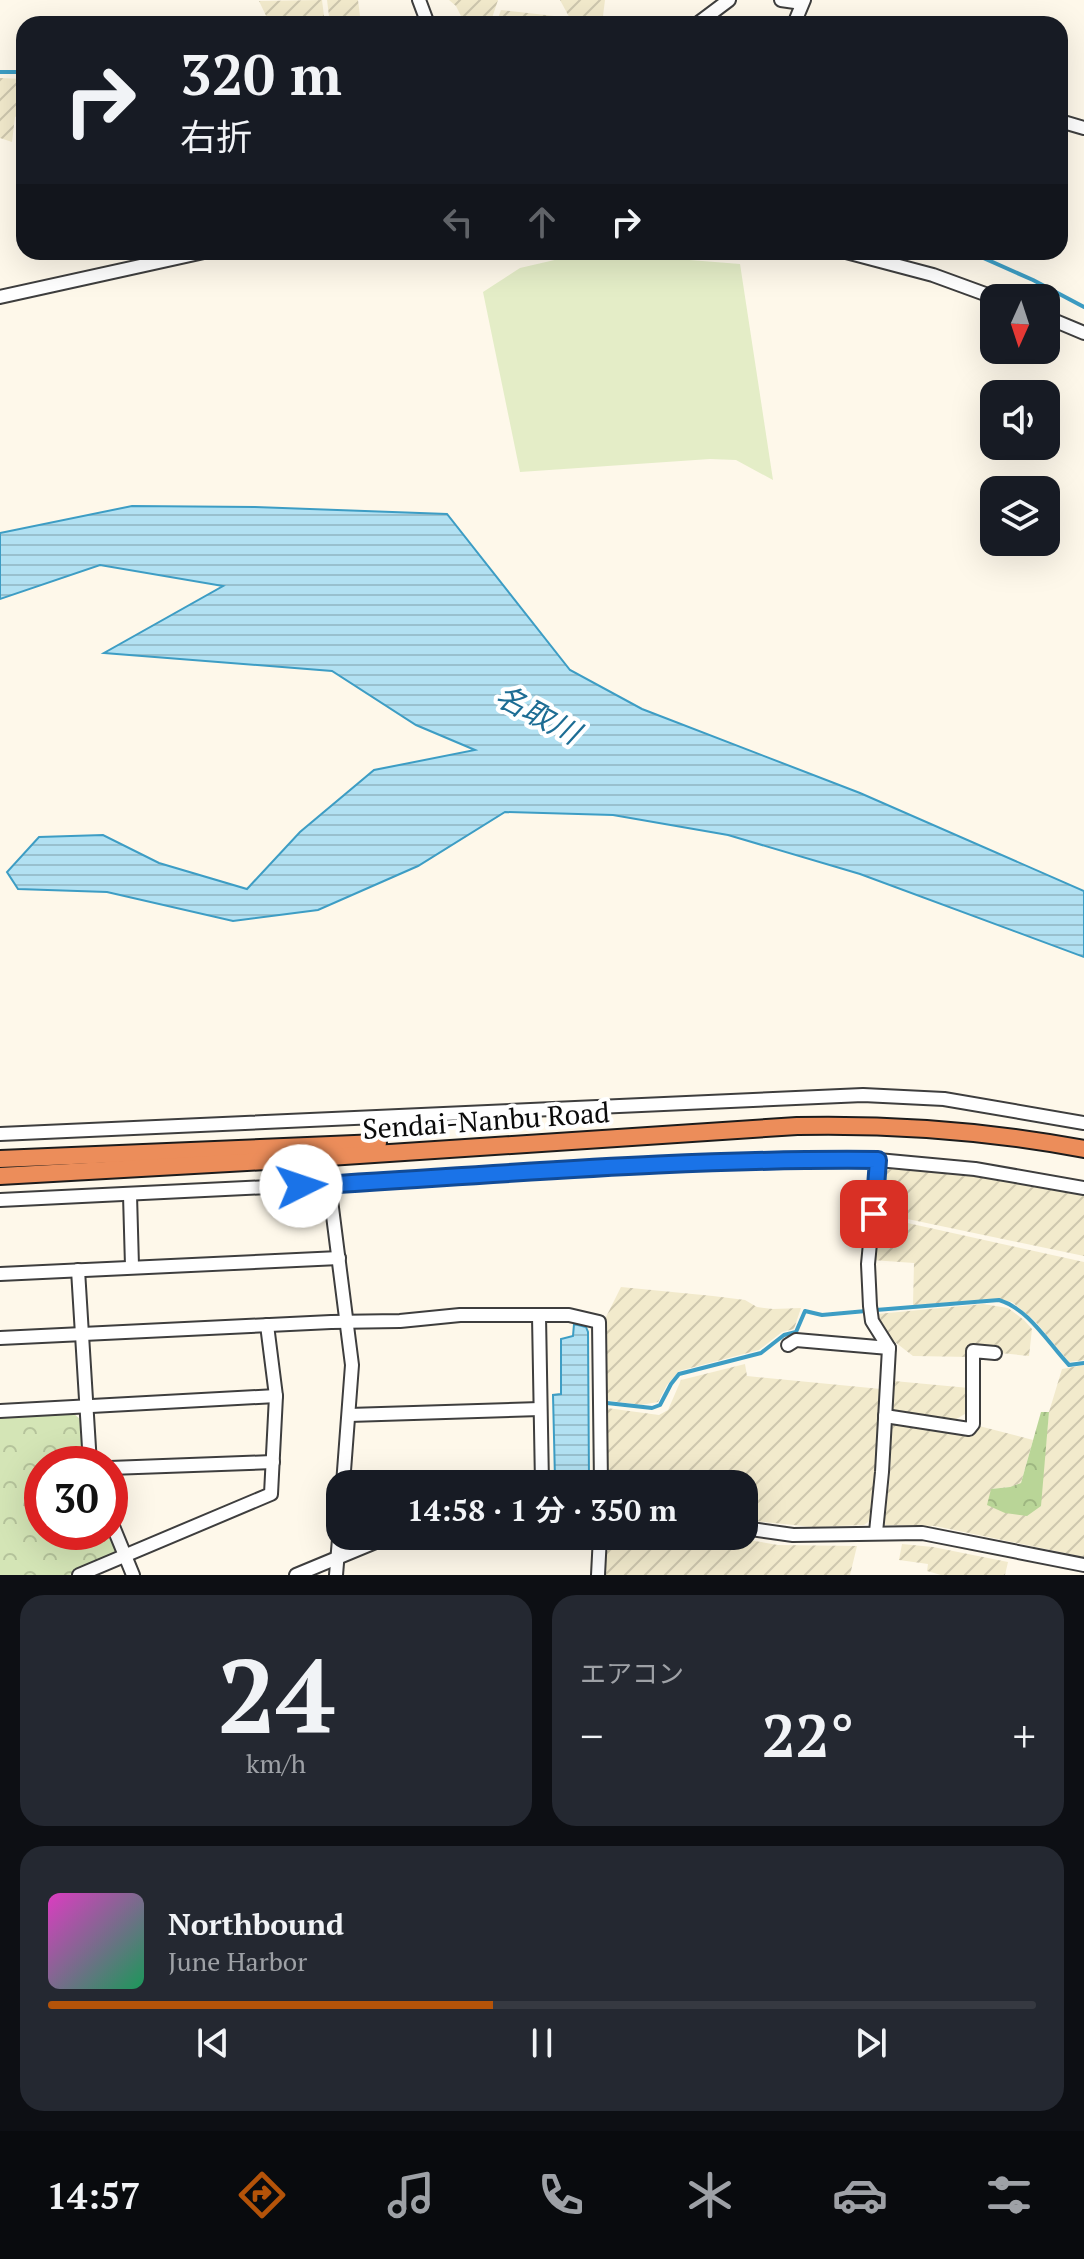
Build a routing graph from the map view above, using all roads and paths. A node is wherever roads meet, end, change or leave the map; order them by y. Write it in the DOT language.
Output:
graph roads {
  1 [pos="729,0"];
  2 [pos="781,0"];
  3 [pos="803,2"];
  4 [pos="708,16"];
  5 [pos="168,260"];
  6 [pos="876,260"];
  7 [pos="980,292"];
  8 [pos="0,297"];
  9 [pos="1060,323"];
  10 [pos="1084,333"];
  11 [pos="1084,1123"];
  12 [pos="737,1129"];
  13 [pos="0,1134"];
  14 [pos="1084,1149"];
  15 [pos="0,1159"];
  16 [pos="878,1160"];
  17 [pos="0,1176"];
  18 [pos="329,1184"];
  19 [pos="1084,1188"];
  20 [pos="130,1195"];
  21 [pos="0,1200"];
  22 [pos="339,1258"];
  23 [pos="132,1266"];
  24 [pos="78,1270"];
  25 [pos="0,1274"];
  26 [pos="539,1316"];
  27 [pos="346,1321"];
  28 [pos="267,1325"];
  29 [pos="82,1334"];
  30 [pos="0,1338"];
  31 [pos="788,1345"];
  32 [pos="889,1348"];
  33 [pos="995,1353"];
  34 [pos="276,1396"];
  35 [pos="86,1406"];
  36 [pos="540,1409"];
  37 [pos="0,1411"];
  38 [pos="349,1415"];
  39 [pos="885,1416"];
  40 [pos="89,1446"];
  41 [pos="273,1462"];
  42 [pos="128,1467"];
  43 [pos="344,1470"];
  44 [pos="542,1470"];
  45 [pos="601,1470"];
  46 [pos="758,1530"];
  47 [pos="876,1532"];
  48 [pos="123,1550"];
  49 [pos="339,1550"];
  50 [pos="357,1550"];
  51 [pos="599,1550"];
  52 [pos="125,1556"];
  53 [pos="338,1558"];
  54 [pos="1084,1565"];
  55 [pos="79,1575"];
  56 [pos="133,1575"];
  57 [pos="296,1575"];
  58 [pos="336,1575"];
  59 [pos="598,1575"];
  1 -- 4 [label="street"];
  2 -- 3 [label="street"];
  5 -- 8 [label="street"];
  6 -- 7 [label="street"];
  9 -- 10 [label="street"];
  11 -- 13 [label="street"];
  12 -- 14 [label="highway, Sendai-Nanbu Road"];
  12 -- 15 [label="highway, Sendai-Nanbu Road"];
  12 -- 17 [label="highway, Sendai-Nanbu Road"];
  16 -- 18 [label="street"];
  16 -- 19 [label="street"];
  16 -- 32 [label="street"];
  18 -- 20 [label="street"];
  18 -- 22 [label="street"];
  20 -- 21 [label="street"];
  20 -- 23 [label="street"];
  22 -- 23 [label="street"];
  22 -- 27 [label="street"];
  23 -- 24 [label="street"];
  24 -- 25 [label="street"];
  24 -- 29 [label="street"];
  26 -- 27 [label="street"];
  26 -- 36 [label="street"];
  26 -- 45 [label="street"];
  27 -- 28 [label="street"];
  27 -- 38 [label="street"];
  28 -- 29 [label="street"];
  28 -- 34 [label="street"];
  29 -- 30 [label="street"];
  29 -- 35 [label="street"];
  31 -- 32 [label="street"];
  32 -- 39 [label="street"];
  33 -- 39 [label="street"];
  34 -- 35 [label="street"];
  34 -- 41 [label="street"];
  35 -- 37 [label="street"];
  35 -- 40 [label="street"];
  36 -- 38 [label="street"];
  36 -- 44 [label="street"];
  38 -- 43 [label="street"];
  39 -- 47 [label="street"];
  41 -- 42 [label="street"];
  41 -- 52 [label="street"];
  46 -- 47 [label="street"];
  47 -- 54 [label="street"];
  48 -- 52 [label="street"];
  49 -- 53 [label="street"];
  50 -- 53 [label="street"];
  51 -- 59 [label="street"];
  52 -- 55 [label="street"];
  52 -- 56 [label="street"];
  53 -- 57 [label="street"];
  53 -- 58 [label="street"];
}
